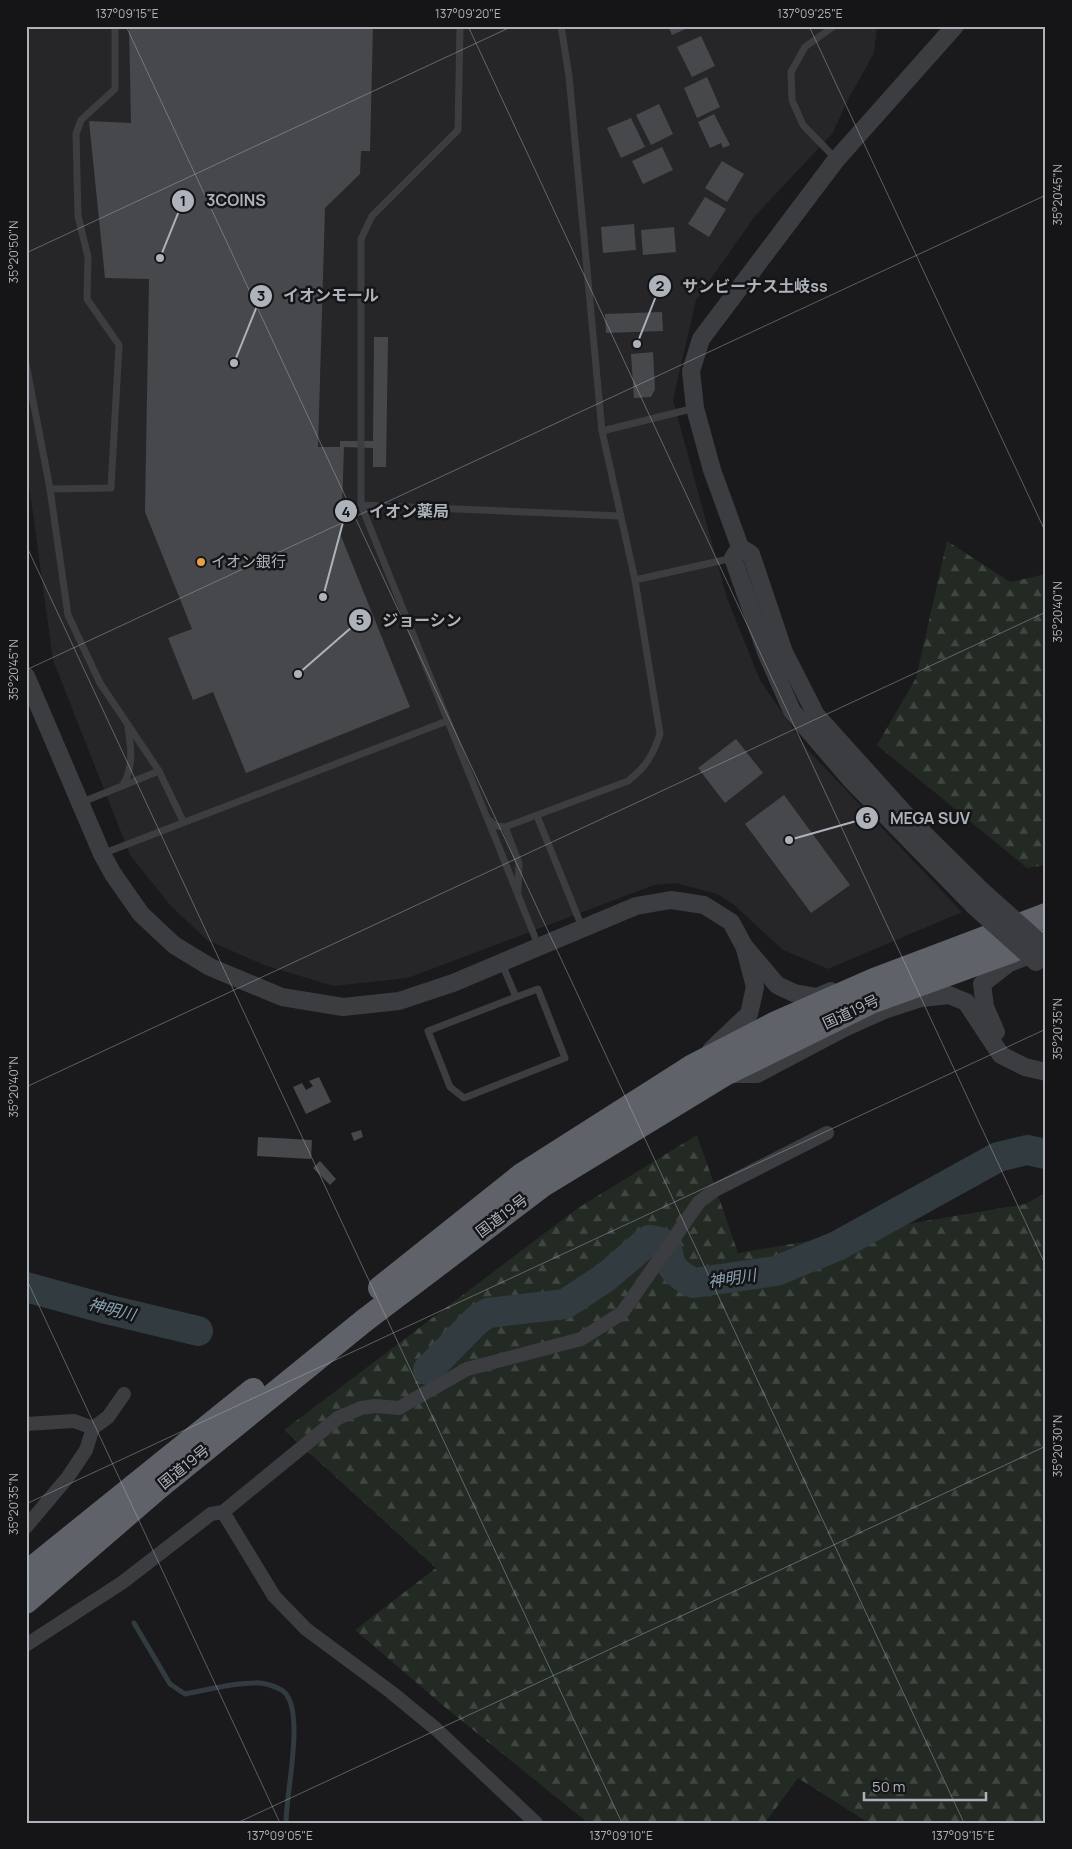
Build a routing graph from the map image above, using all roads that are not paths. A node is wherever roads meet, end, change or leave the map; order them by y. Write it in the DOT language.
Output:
graph roads {
  1 [pos="115,26"];
  2 [pos="460,26"];
  3 [pos="561,26"];
  4 [pos="834,26"];
  5 [pos="955,26"];
  6 [pos="836,160"];
  7 [pos="26,364"];
  8 [pos="695,408"];
  9 [pos="602,431"];
  10 [pos="50,489"];
  11 [pos="361,505"];
  12 [pos="620,516"];
  13 [pos="737,552"];
  14 [pos="635,580"];
  15 [pos="26,676"];
  16 [pos="447,721"];
  17 [pos="128,727"];
  18 [pos="159,770"];
  19 [pos="123,785"];
  20 [pos="80,803"];
  21 [pos="537,816"];
  22 [pos="487,818"];
  23 [pos="183,821"];
  24 [pos="505,827"];
  25 [pos="102,854"];
  26 [pos="518,894"];
  27 [pos="1046,915"];
  28 [pos="582,927"];
  29 [pos="982,937"];
  30 [pos="1046,938"];
  31 [pos="538,945"];
  32 [pos="744,946"];
  33 [pos="1043,956"];
  34 [pos="501,961"];
  35 [pos="516,997"];
  36 [pos="1046,1062"];
  37 [pos="692,1067"];
  38 [pos="1046,1072"];
  39 [pos="725,1074"];
  40 [pos="827,1134"];
  41 [pos="124,1394"];
  42 [pos="26,1424"];
  43 [pos="92,1428"];
  44 [pos="223,1512"];
  45 [pos="26,1527"];
  46 [pos="26,1573"];
  47 [pos="26,1602"];
  48 [pos="26,1645"];
  49 [pos="536,1823"];
  1 -- 10 [label="lane"];
  2 -- 11 [label="lane"];
  3 -- 9 [label="lane"];
  4 -- 6 [label="lane"];
  5 -- 6 [label="street"];
  6 -- 8 [label="street"];
  7 -- 10 [label="lane"];
  8 -- 9 [label="lane"];
  8 -- 13 [label="street"];
  9 -- 12 [label="lane"];
  10 -- 17 [label="lane"];
  11 -- 12 [label="lane"];
  11 -- 16 [label="lane"];
  12 -- 14 [label="lane"];
  13 -- 14 [label="lane"];
  13 -- 33 [label="street, bridge"];
  14 -- 21 [label="lane"];
  15 -- 20 [label="street"];
  16 -- 22 [label="lane"];
  16 -- 23 [label="lane"];
  17 -- 18 [label="lane"];
  17 -- 19 [label="lane"];
  18 -- 19 [label="lane"];
  18 -- 23 [label="lane"];
  19 -- 20 [label="lane"];
  20 -- 25 [label="street"];
  21 -- 24 [label="lane"];
  21 -- 28 [label="lane"];
  22 -- 24 [label="lane"];
  22 -- 26 [label="lane"];
  23 -- 25 [label="lane"];
  24 -- 26 [label="lane"];
  25 -- 34 [label="street"];
  26 -- 31 [label="lane"];
  27 -- 29 [label="highway, 国道19号"];
  28 -- 31 [label="street"];
  28 -- 32 [label="street"];
  29 -- 32 [label="street"];
  29 -- 37 [label="highway, 国道19号"];
  30 -- 39 [label="highway, 国道19号"];
  31 -- 34 [label="street"];
  32 -- 37 [label="street"];
  33 -- 36 [label="street"];
  34 -- 35 [label="lane"];
  35 -- 35 [label="lane"];
  37 -- 46 [label="highway, 国道19号"];
  38 -- 39 [label="street"];
  39 -- 47 [label="highway, 国道19号"];
  40 -- 44 [label="street"];
  41 -- 43 [label="street"];
  42 -- 43 [label="street"];
  43 -- 45 [label="street"];
  44 -- 48 [label="street"];
  44 -- 49 [label="street"];
}
